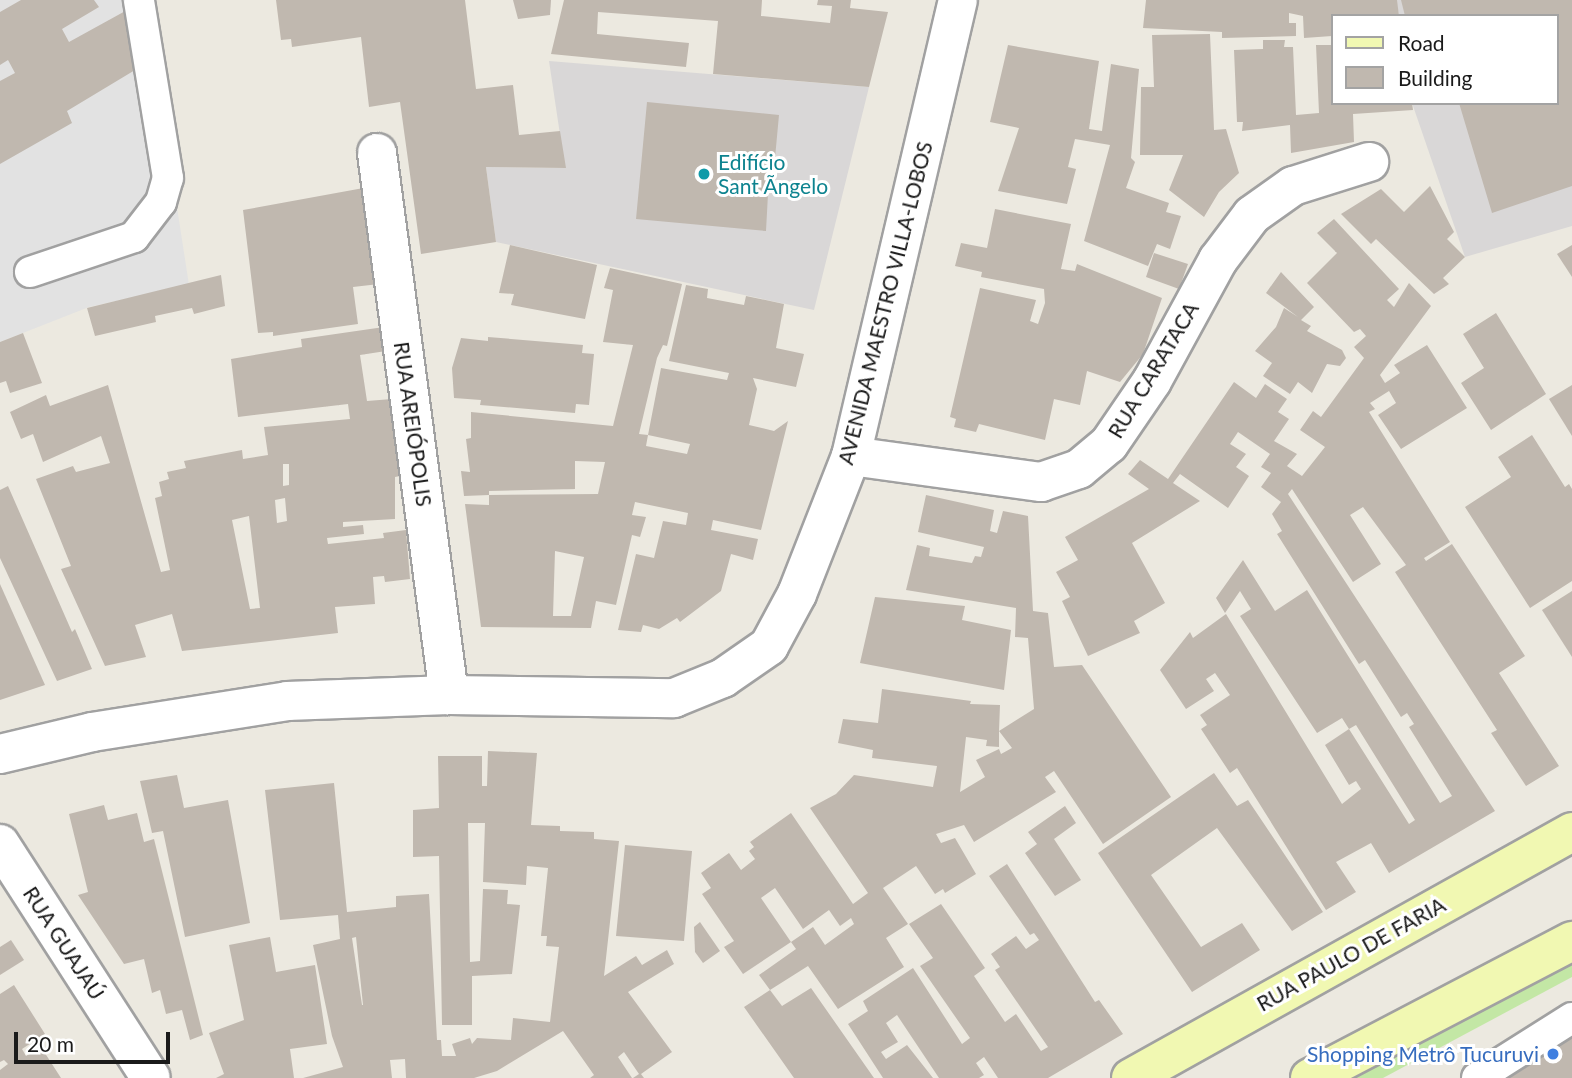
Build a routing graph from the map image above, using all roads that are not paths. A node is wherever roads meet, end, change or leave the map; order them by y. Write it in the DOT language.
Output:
graph roads {
  1 [pos="139,0"];
  2 [pos="958,0"];
  3 [pos="377,153"];
  4 [pos="1369,162"];
  5 [pos="30,272"];
  6 [pos="851,456"];
  7 [pos="449,695"];
  8 [pos="0,754"];
  9 [pos="1572,832"];
  10 [pos="0,844"];
  11 [pos="1572,941"];
  12 [pos="1572,1018"];
  13 [pos="151,1078"];
  14 [pos="1131,1078"];
  15 [pos="1311,1078"];
  16 [pos="1477,1078"];
  1 -- 5 [label="lane"];
  2 -- 6 [label="street, AVENIDA MAESTRO VILLA-LOBOS"];
  3 -- 7 [label="street, RUA AREIÓPOLIS"];
  4 -- 6 [label="street, RUA CARATACA"];
  6 -- 7 [label="street, AVENIDA MAESTRO VILLA-LOBOS"];
  7 -- 8 [label="street, AVENIDA MAESTRO VILLA-LOBOS"];
  9 -- 14 [label="street, RUA PAULO DE FARIA"];
  10 -- 13 [label="street, RUA GUAJAÚ"];
  11 -- 15 [label="street"];
  12 -- 16 [label="lane"];
}
